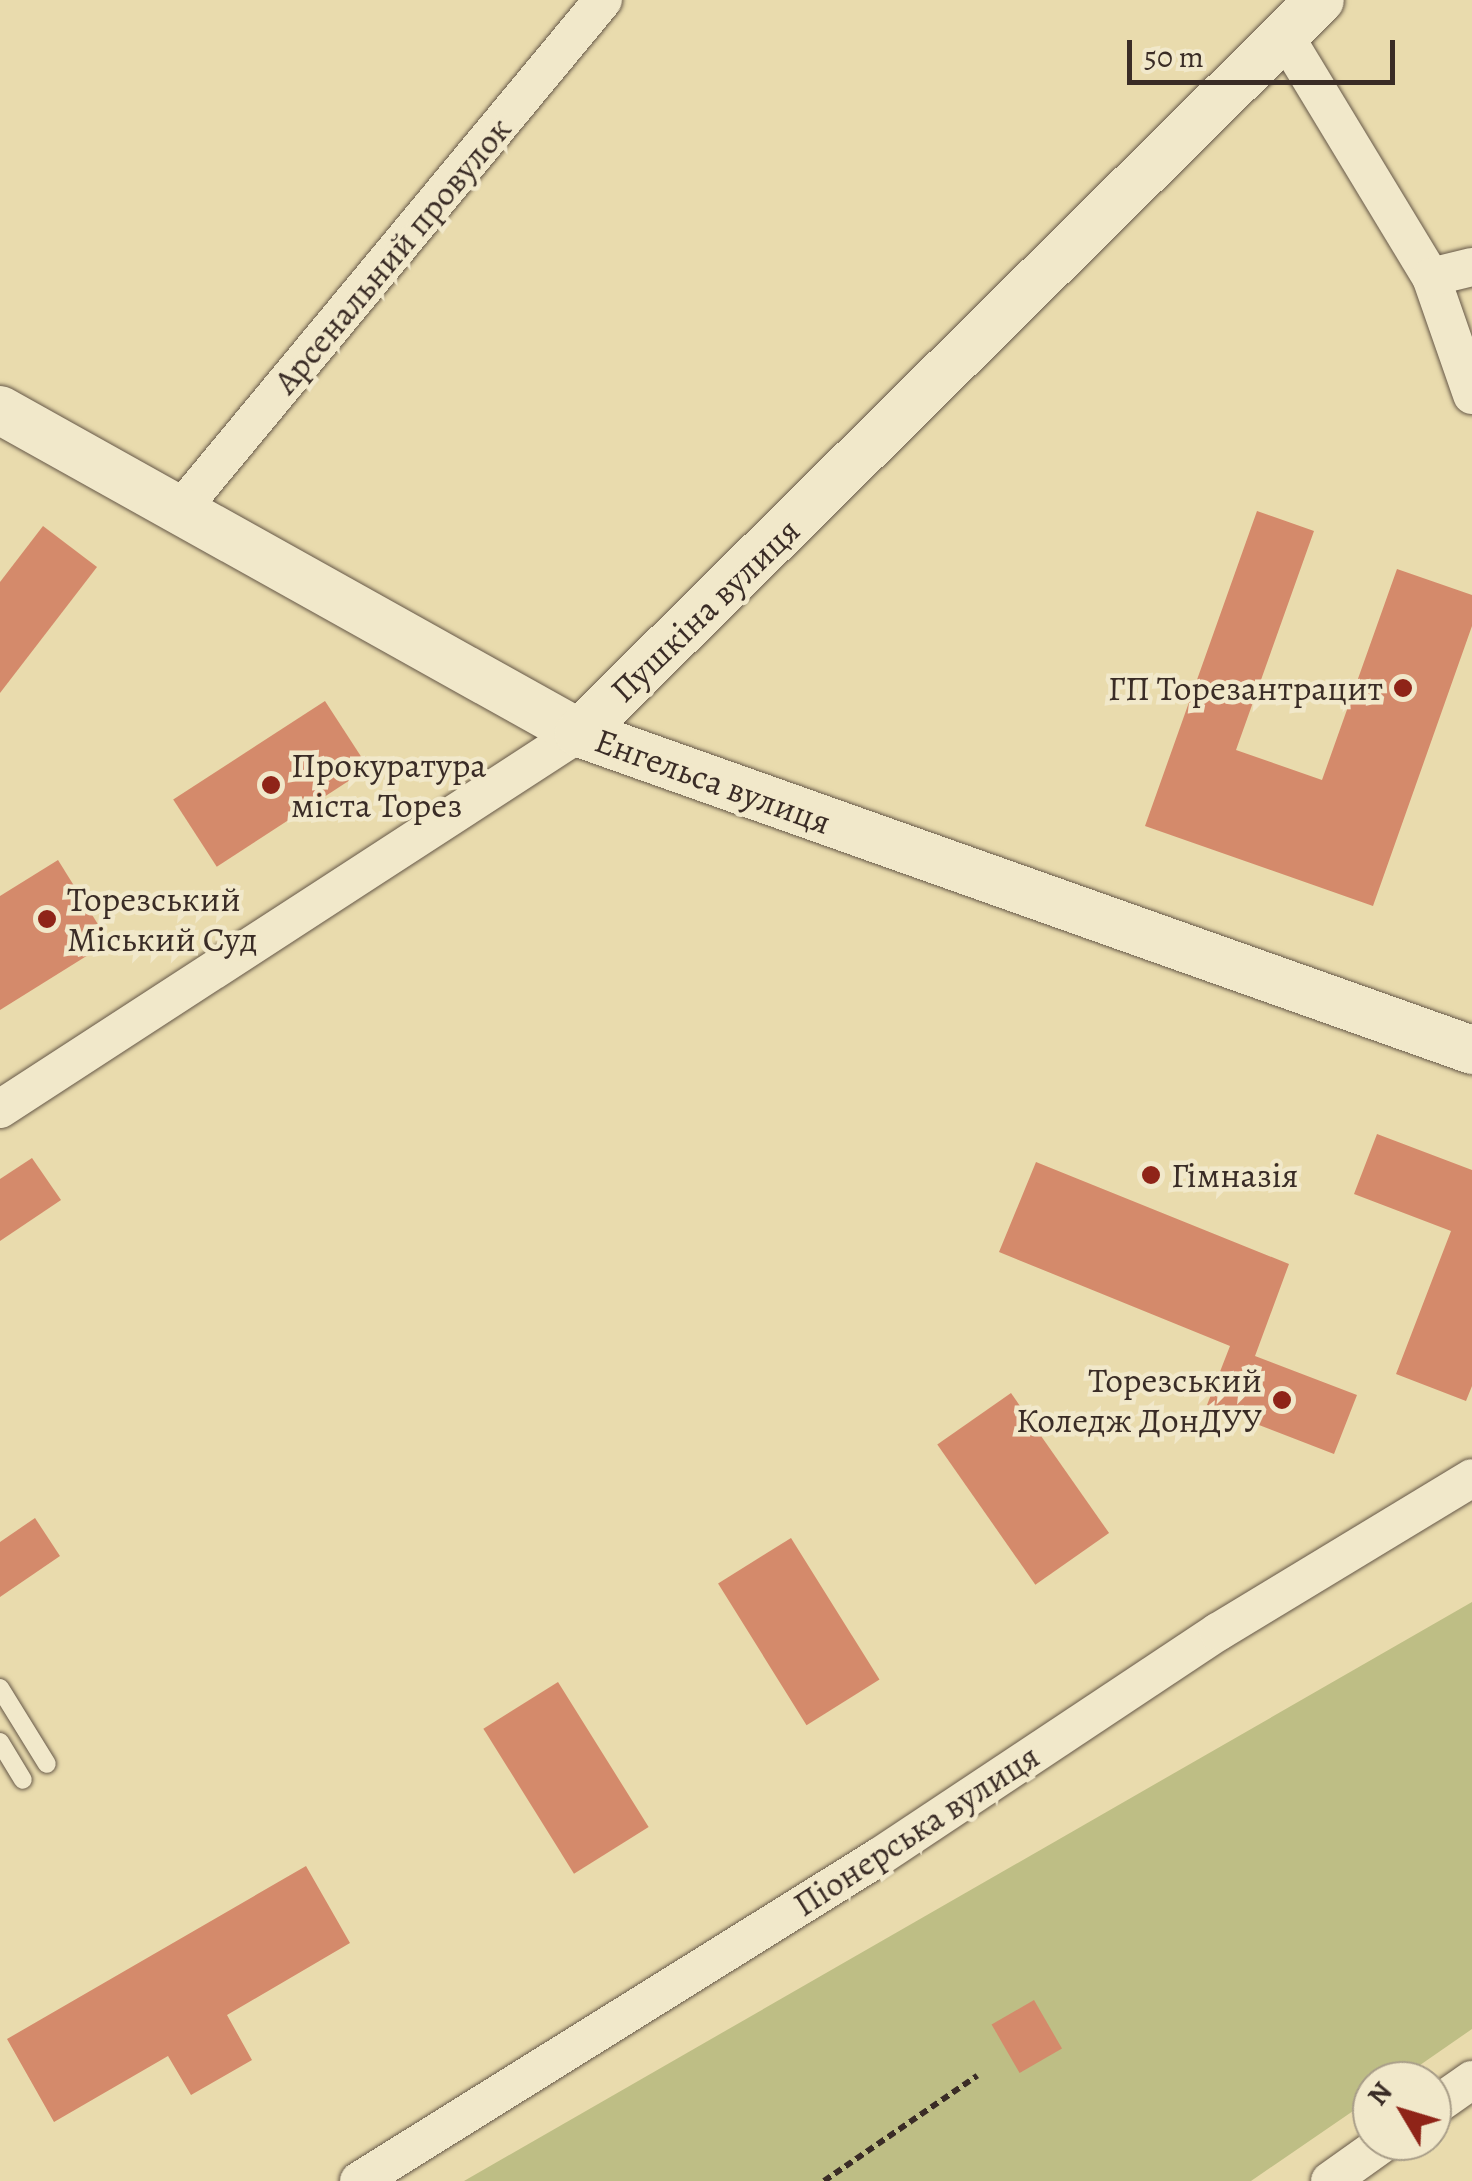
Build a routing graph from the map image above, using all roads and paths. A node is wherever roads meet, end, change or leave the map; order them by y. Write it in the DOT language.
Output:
graph roads {
  1 [pos="604,0"];
  2 [pos="1320,0"];
  3 [pos="1286,38"];
  4 [pos="1472,267"];
  5 [pos="1431,277"];
  6 [pos="1472,394"];
  7 [pos="0,410"];
  8 [pos="181,510"];
  9 [pos="579,734"];
  10 [pos="1472,1050"];
  11 [pos="0,1108"];
  12 [pos="1472,1478"];
  13 [pos="0,1688"];
  14 [pos="0,1742"];
  15 [pos="48,1764"];
  16 [pos="23,1780"];
  17 [pos="976,2076"];
  18 [pos="1358,2161"];
  19 [pos="359,2181"];
  20 [pos="824,2181"];
  21 [pos="1330,2181"];
  1 -- 8 [label="street, Арсенальний провулок"];
  2 -- 3 [label="street, Пушкіна вулиця"];
  3 -- 5 [label="street"];
  3 -- 9 [label="street, Пушкіна вулиця"];
  4 -- 5 [label="street"];
  5 -- 6 [label="street"];
  7 -- 8 [label="street, Енгельса вулиця"];
  8 -- 9 [label="street, Енгельса вулиця"];
  9 -- 10 [label="street, Енгельса вулиця"];
  9 -- 11 [label="street, Пушкіна вулиця"];
  12 -- 19 [label="street, Піонерська вулиця"];
  13 -- 15 [label="lane"];
  14 -- 16 [label="lane"];
  17 -- 20 [label="path"];
  18 -- 21 [label="street"];
}
